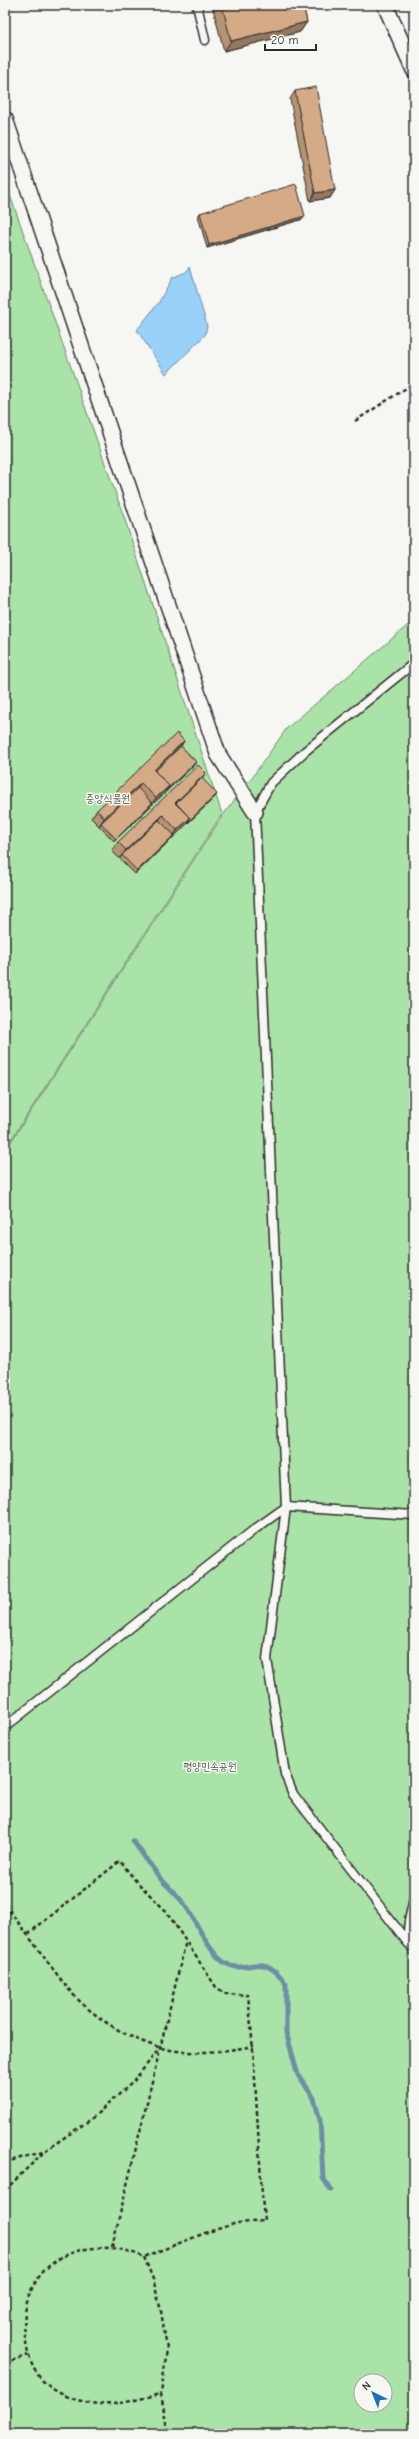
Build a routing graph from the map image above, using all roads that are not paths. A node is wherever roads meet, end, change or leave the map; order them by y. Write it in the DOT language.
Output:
graph roads {
  1 [pos="197,5"];
  2 [pos="384,5"];
  3 [pos="205,40"];
  4 [pos="414,70"];
  5 [pos="5,119"];
  6 [pos="414,663"];
  7 [pos="255,812"];
  8 [pos="286,1507"];
  9 [pos="414,1515"];
  10 [pos="5,1727"];
  11 [pos="414,1899"];
  12 [pos="408,1943"];
  13 [pos="414,1951"];
  1 -- 3 [label="lane"];
  2 -- 4 [label="street"];
  5 -- 7 [label="street"];
  6 -- 7 [label="lane"];
  7 -- 8 [label="lane"];
  8 -- 9 [label="lane"];
  8 -- 10 [label="lane"];
  8 -- 12 [label="lane"];
  11 -- 12 [label="lane"];
  12 -- 13 [label="lane"];
}
